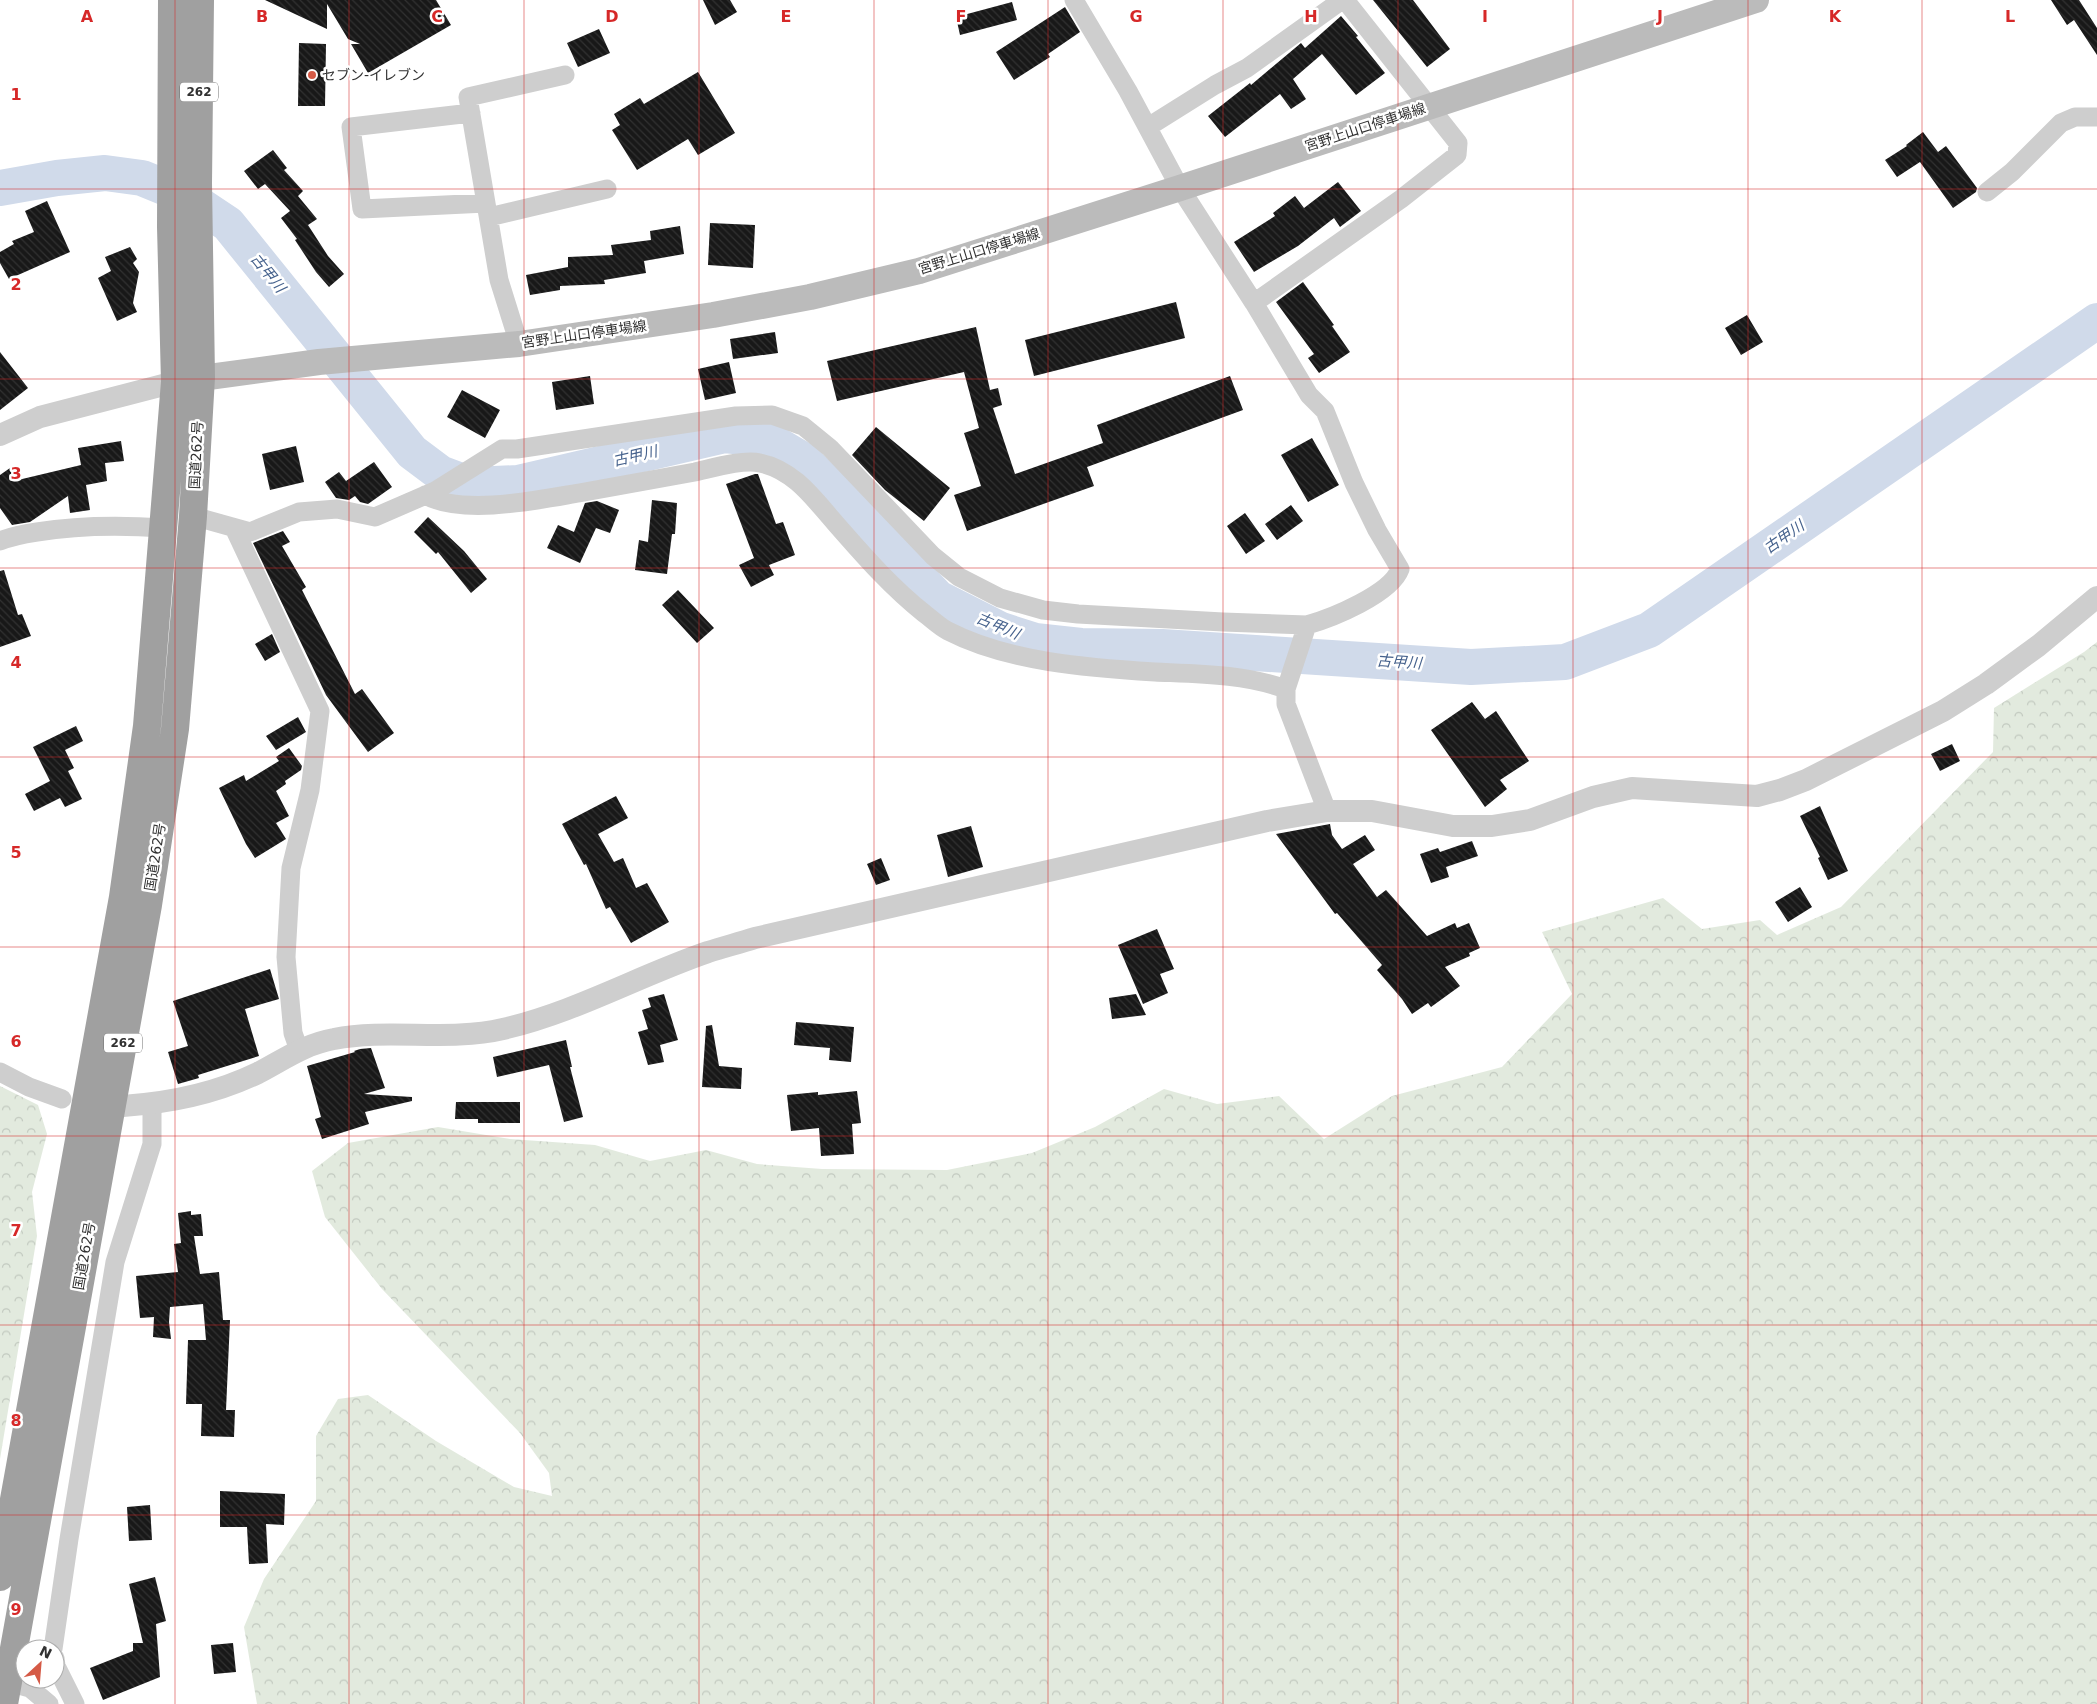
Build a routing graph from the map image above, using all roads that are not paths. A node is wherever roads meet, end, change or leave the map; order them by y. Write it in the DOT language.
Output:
graph roads {
  1 [pos="172,0"];
  2 [pos="200,0"];
  3 [pos="1074,0"];
  4 [pos="1344,0"];
  5 [pos="1756,0"];
  6 [pos="565,74"];
  7 [pos="1429,106"];
  8 [pos="471,113"];
  9 [pos="2097,117"];
  10 [pos="1148,127"];
  11 [pos="1180,188"];
  12 [pos="607,189"];
  13 [pos="1987,192"];
  14 [pos="488,210"];
  15 [pos="1254,303"];
  16 [pos="519,344"];
  17 [pos="188,380"];
  18 [pos="0,435"];
  19 [pos="430,493"];
  20 [pos="193,516"];
  21 [pos="164,528"];
  22 [pos="235,530"];
  23 [pos="0,541"];
  24 [pos="2097,596"];
  25 [pos="1305,629"];
  26 [pos="1289,681"];
  27 [pos="1327,811"];
  28 [pos="299,1050"];
  29 [pos="0,1072"];
  30 [pos="62,1099"];
  31 [pos="152,1104"];
  32 [pos="123,1106"];
  33 [pos="0,1577"];
  34 [pos="54,1639"];
  35 [pos="65,1685"];
  36 [pos="4,1689"];
  37 [pos="48,1704"];
  38 [pos="74,1704"];
  1 -- 17 [label="highway, 国道262号 / 262"];
  2 -- 17 [label="highway, 国道262号 / 262"];
  3 -- 10 [label="street"];
  4 -- 7 [label="street"];
  4 -- 10 [label="street"];
  5 -- 7 [label="main road, 宮野上山口停車場線"];
  6 -- 8 [label="street"];
  7 -- 11 [label="main road, 宮野上山口停車場線"];
  7 -- 15 [label="street"];
  8 -- 14 [label="street"];
  8 -- 14 [label="street"];
  9 -- 13 [label="street"];
  10 -- 11 [label="street"];
  11 -- 15 [label="street"];
  11 -- 16 [label="main road, 宮野上山口停車場線"];
  12 -- 14 [label="street"];
  14 -- 16 [label="street"];
  15 -- 25 [label="street"];
  16 -- 17 [label="main road, 宮野上山口停車場線"];
  17 -- 18 [label="street"];
  17 -- 20 [label="highway, 国道262号 / 262"];
  17 -- 21 [label="highway, 国道262号 / 262"];
  19 -- 22 [label="street"];
  19 -- 25 [label="street"];
  19 -- 26 [label="street"];
  20 -- 22 [label="street"];
  20 -- 36 [label="highway, 国道262号 / 262"];
  21 -- 23 [label="street"];
  21 -- 33 [label="highway, 国道262号 / 262"];
  22 -- 28 [label="street"];
  24 -- 27 [label="street"];
  25 -- 26 [label="street"];
  26 -- 27 [label="street"];
  27 -- 28 [label="street"];
  28 -- 31 [label="street"];
  29 -- 30 [label="street"];
  31 -- 32 [label="street"];
  31 -- 34 [label="street"];
  35 -- 38 [label="street"];
  36 -- 37 [label="street"];
}
